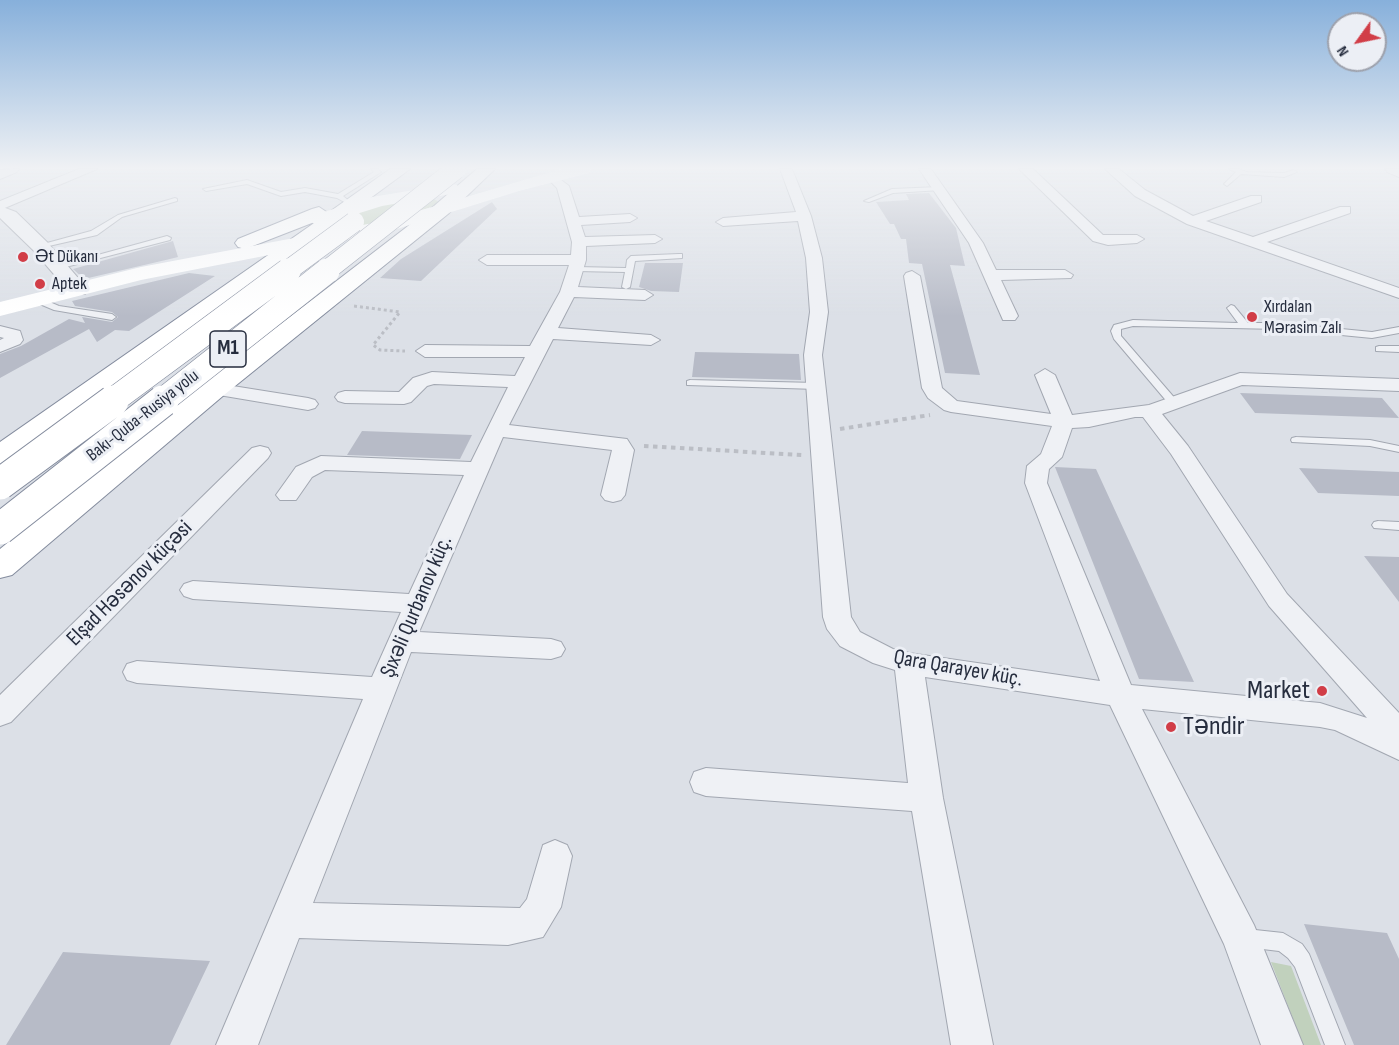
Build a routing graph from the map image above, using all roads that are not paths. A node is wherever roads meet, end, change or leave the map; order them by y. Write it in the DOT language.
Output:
graph roads {
  1 [pos="12,218"];
  2 [pos="117,218"];
  3 [pos="306,218"];
  4 [pos="327,218"];
  5 [pos="333,218"];
  6 [pos="359,218"];
  7 [pos="409,218"];
  8 [pos="415,218"];
  9 [pos="431,218"];
  10 [pos="568,218"];
  11 [pos="630,218"];
  12 [pos="780,218"];
  13 [pos="804,218"];
  14 [pos="959,218"];
  15 [pos="1077,218"];
  16 [pos="1188,218"];
  17 [pos="1199,218"];
  18 [pos="1323,218"];
  19 [pos="1192,220"];
  20 [pos="723,222"];
  21 [pos="387,226"];
  22 [pos="166,238"];
  23 [pos="655,239"];
  24 [pos="1137,239"];
  25 [pos="302,242"];
  26 [pos="1253,242"];
  27 [pos="40,246"];
  28 [pos="679,256"];
  29 [pos="575,257"];
  30 [pos="488,260"];
  31 [pos="58,267"];
  32 [pos="629,270"];
  33 [pos="141,274"];
  34 [pos="993,275"];
  35 [pos="1065,275"];
  36 [pos="912,276"];
  37 [pos="626,287"];
  38 [pos="236,289"];
  39 [pos="78,290"];
  40 [pos="1399,293"];
  41 [pos="645,295"];
  42 [pos="38,300"];
  43 [pos="1231,308"];
  44 [pos="0,309"];
  45 [pos="1009,315"];
  46 [pos="112,317"];
  47 [pos="1245,325"];
  48 [pos="1399,330"];
  49 [pos="0,331"];
  50 [pos="651,340"];
  51 [pos="540,342"];
  52 [pos="0,347"];
  53 [pos="1379,349"];
  54 [pos="1399,349"];
  55 [pos="425,351"];
  56 [pos="1044,375"];
  57 [pos="519,382"];
  58 [pos="690,382"];
  59 [pos="817,386"];
  60 [pos="1399,386"];
  61 [pos="214,389"];
  62 [pos="345,397"];
  63 [pos="309,404"];
  64 [pos="1162,407"];
  65 [pos="1064,422"];
  66 [pos="496,430"];
  67 [pos="1296,440"];
  68 [pos="1399,449"];
  69 [pos="260,453"];
  70 [pos="0,456"];
  71 [pos="478,469"];
  72 [pos="0,484"];
  73 [pos="288,495"];
  74 [pos="613,495"];
  75 [pos="1378,525"];
  76 [pos="1399,526"];
  77 [pos="0,529"];
  78 [pos="0,567"];
  79 [pos="193,590"];
  80 [pos="418,604"];
  81 [pos="401,641"];
  82 [pos="551,649"];
  83 [pos="909,664"];
  84 [pos="137,672"];
  85 [pos="382,689"];
  86 [pos="1120,695"];
  87 [pos="0,714"];
  88 [pos="1399,733"];
  89 [pos="1399,747"];
  90 [pos="706,782"];
  91 [pos="926,798"];
  92 [pos="555,856"];
  93 [pos="289,920"];
  94 [pos="1241,938"];
  95 [pos="237,1045"];
  96 [pos="972,1045"];
  97 [pos="1282,1045"];
  98 [pos="1335,1045"];
  1 -- 27 [label="street"];
  2 -- 27 [label="lane"];
  3 -- 33 [label="main road"];
  4 -- 25 [label="main road"];
  5 -- 21 [label="main road"];
  6 -- 72 [label="main road, Bakı-Quba-Rusiya yolu / M1, bridge"];
  7 -- 77 [label="main road, Bakı-Quba-Rusiya yolu / M1, bridge"];
  8 -- 21 [label="main road"];
  9 -- 61 [label="main road"];
  10 -- 29 [label="street"];
  11 -- 29 [label="street"];
  12 -- 20 [label="street"];
  13 -- 59 [label="street, Qara Qarayev küç."];
  14 -- 34 [label="street"];
  15 -- 24 [label="street"];
  16 -- 19 [label="street"];
  17 -- 19 [label="street"];
  18 -- 26 [label="street"];
  19 -- 26 [label="street"];
  21 -- 25 [label="main road"];
  22 -- 31 [label="lane"];
  23 -- 29 [label="street"];
  25 -- 33 [label="main road"];
  25 -- 38 [label="main road"];
  26 -- 40 [label="street"];
  27 -- 31 [label="street"];
  28 -- 32 [label="lane"];
  29 -- 30 [label="street"];
  29 -- 32 [label="lane"];
  29 -- 41 [label="street"];
  29 -- 51 [label="street, Şıxəli Qurbanov küç."];
  31 -- 39 [label="street"];
  32 -- 37 [label="lane"];
  33 -- 38 [label="main road"];
  33 -- 39 [label="main road"];
  34 -- 35 [label="street"];
  34 -- 45 [label="street"];
  36 -- 65 [label="street"];
  38 -- 70 [label="main road"];
  39 -- 42 [label="main road"];
  42 -- 44 [label="main road"];
  42 -- 46 [label="lane"];
  43 -- 47 [label="lane"];
  47 -- 48 [label="lane"];
  47 -- 64 [label="lane"];
  49 -- 52 [label="street"];
  50 -- 51 [label="street"];
  51 -- 55 [label="street"];
  51 -- 57 [label="street, Şıxəli Qurbanov küç."];
  53 -- 54 [label="lane"];
  56 -- 65 [label="street"];
  57 -- 62 [label="street"];
  57 -- 66 [label="street, Şıxəli Qurbanov küç."];
  58 -- 59 [label="lane"];
  59 -- 83 [label="street, Qara Qarayev küç."];
  60 -- 64 [label="street"];
  61 -- 63 [label="street"];
  61 -- 78 [label="main road"];
  64 -- 65 [label="street"];
  64 -- 88 [label="street"];
  65 -- 86 [label="street"];
  66 -- 71 [label="street, Şıxəli Qurbanov küç."];
  66 -- 74 [label="street"];
  67 -- 68 [label="lane"];
  69 -- 87 [label="street, Elşad Həsənov küçəsi"];
  71 -- 73 [label="street"];
  71 -- 80 [label="street, Şıxəli Qurbanov küç."];
  75 -- 76 [label="lane"];
  79 -- 80 [label="street"];
  80 -- 81 [label="street, Şıxəli Qurbanov küç."];
  81 -- 82 [label="street"];
  81 -- 85 [label="street, Şıxəli Qurbanov küç."];
  83 -- 86 [label="street, Qara Qarayev küç."];
  83 -- 91 [label="street"];
  84 -- 85 [label="street"];
  85 -- 93 [label="street, Şıxəli Qurbanov küç."];
  86 -- 89 [label="street, Qara Qarayev küç."];
  86 -- 94 [label="street"];
  90 -- 91 [label="street"];
  91 -- 96 [label="street"];
  92 -- 93 [label="street"];
  93 -- 95 [label="street, Şıxəli Qurbanov küç."];
  94 -- 97 [label="street"];
  94 -- 98 [label="lane"];
}
